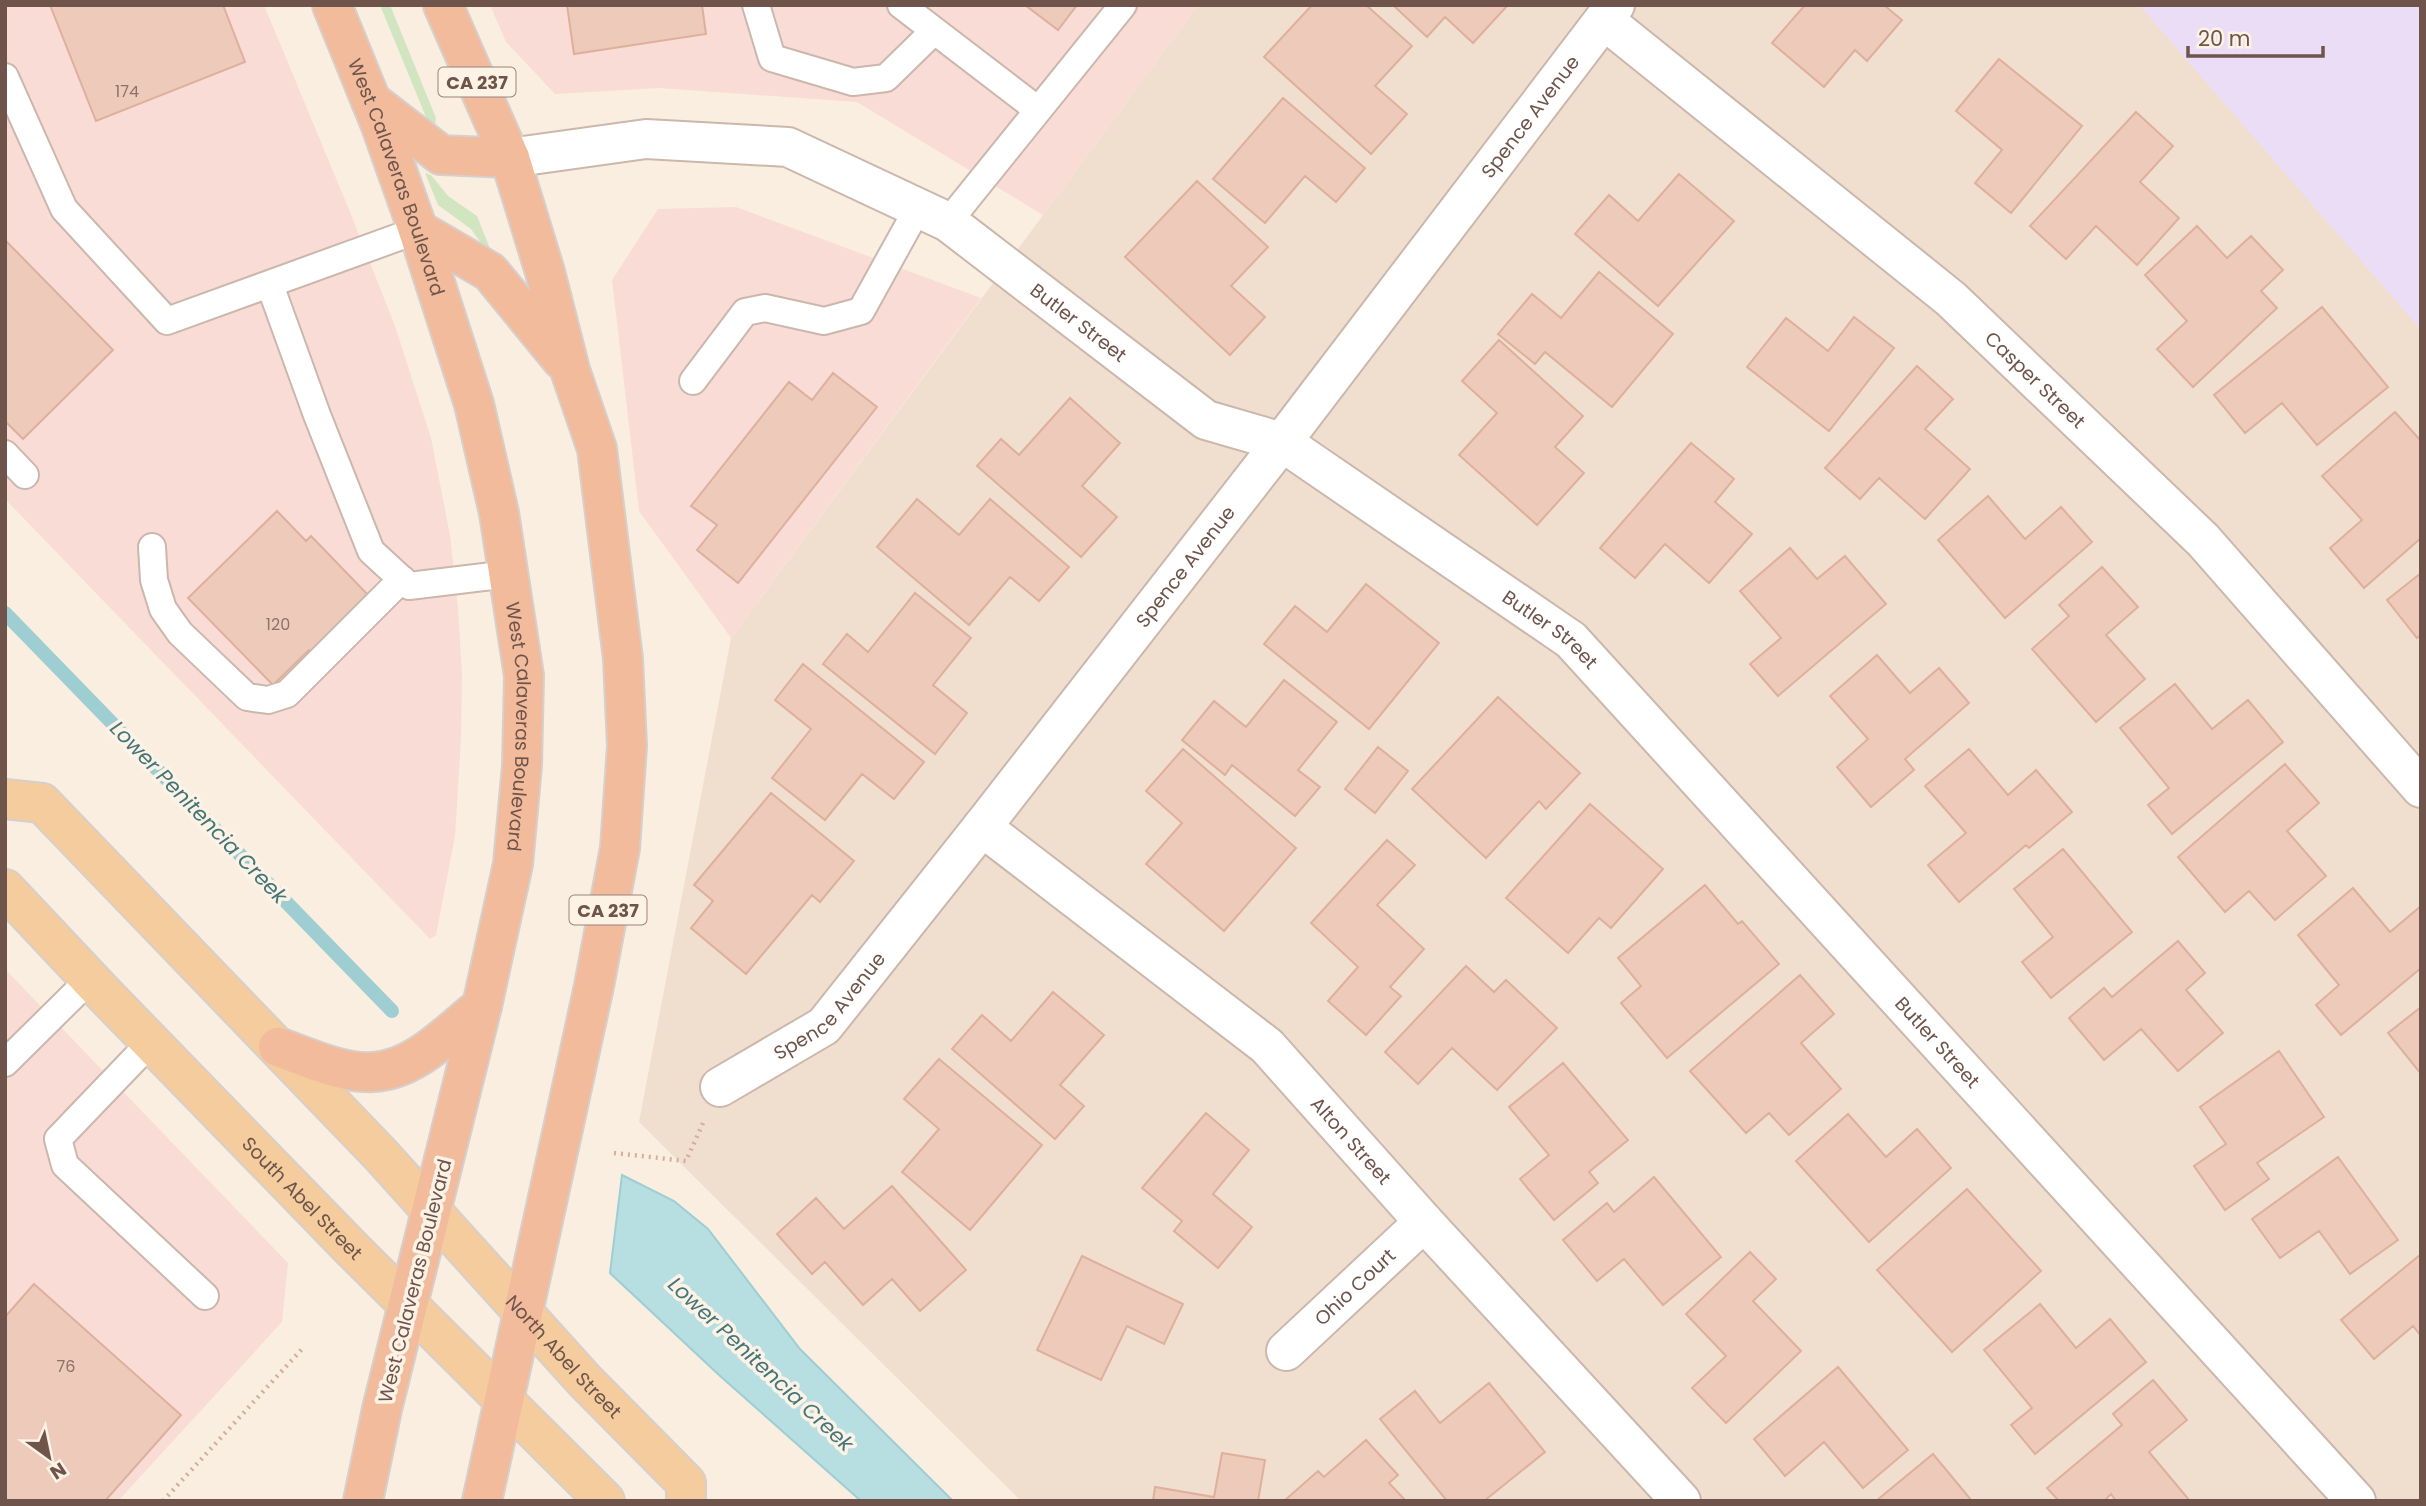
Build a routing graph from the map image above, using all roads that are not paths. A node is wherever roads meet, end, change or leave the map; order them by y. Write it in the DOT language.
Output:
graph roads {
  1 [pos="332,5"];
  2 [pos="443,5"];
  3 [pos="756,5"];
  4 [pos="901,5"];
  5 [pos="1123,5"];
  6 [pos="1609,13"];
  7 [pos="934,31"];
  8 [pos="5,77"];
  9 [pos="371,101"];
  10 [pos="1038,110"];
  11 [pos="510,158"];
  12 [pos="933,215"];
  13 [pos="418,230"];
  14 [pos="270,285"];
  15 [pos="570,370"];
  16 [pos="693,381"];
  17 [pos="1282,442"];
  18 [pos="5,454"];
  19 [pos="25,475"];
  20 [pos="152,547"];
  21 [pos="509,574"];
  22 [pos="401,579"];
  23 [pos="2421,788"];
  24 [pos="5,799"];
  25 [pos="982,827"];
  26 [pos="5,889"];
  27 [pos="90,979"];
  28 [pos="482,1006"];
  29 [pos="150,1042"];
  30 [pos="278,1047"];
  31 [pos="5,1063"];
  32 [pos="720,1087"];
  33 [pos="432,1212"];
  34 [pos="1424,1222"];
  35 [pos="205,1296"];
  36 [pos="408,1306"];
  37 [pos="523,1312"];
  38 [pos="1286,1351"];
  39 [pos="503,1400"];
  40 [pos="363,1501"];
  41 [pos="482,1501"];
  42 [pos="605,1501"];
  43 [pos="686,1501"];
  44 [pos="1681,1501"];
  45 [pos="2356,1501"];
  1 -- 9 [label="highway, West Calaveras Boulevard"];
  2 -- 11 [label="highway, CA 237"];
  3 -- 7 [label="lane"];
  4 -- 7 [label="lane"];
  5 -- 10 [label="lane"];
  6 -- 17 [label="street, Spence Avenue"];
  6 -- 23 [label="street, Casper Street"];
  7 -- 10 [label="lane"];
  8 -- 14 [label="lane"];
  9 -- 11 [label="highway"];
  9 -- 13 [label="highway, West Calaveras Boulevard"];
  10 -- 12 [label="lane"];
  11 -- 12 [label="street, Butler Street"];
  11 -- 15 [label="highway, CA 237"];
  12 -- 16 [label="lane"];
  12 -- 17 [label="street, Butler Street"];
  13 -- 14 [label="lane"];
  13 -- 15 [label="highway"];
  13 -- 21 [label="highway, West Calaveras Boulevard"];
  14 -- 22 [label="lane"];
  15 -- 37 [label="highway, CA 237"];
  17 -- 25 [label="street, Spence Avenue"];
  17 -- 45 [label="street, Butler Street"];
  18 -- 19 [label="lane"];
  20 -- 22 [label="lane"];
  21 -- 22 [label="lane"];
  21 -- 28 [label="highway, West Calaveras Boulevard"];
  24 -- 30 [label="main road"];
  25 -- 32 [label="street, Spence Avenue"];
  25 -- 34 [label="street, Alton Street"];
  26 -- 27 [label="main road, South Abel Street"];
  27 -- 29 [label="main road, South Abel Street"];
  27 -- 31 [label="lane"];
  28 -- 30 [label="highway"];
  28 -- 33 [label="highway, West Calaveras Boulevard"];
  29 -- 35 [label="lane"];
  29 -- 36 [label="main road, South Abel Street"];
  30 -- 33 [label="main road"];
  33 -- 36 [label="highway, West Calaveras Boulevard"];
  33 -- 37 [label="main road, North Abel Street"];
  34 -- 38 [label="street, Ohio Court"];
  34 -- 44 [label="street, Alton Street"];
  36 -- 39 [label="main road, South Abel Street"];
  36 -- 40 [label="highway, West Calaveras Boulevard"];
  37 -- 39 [label="highway, CA 237"];
  37 -- 43 [label="main road, North Abel Street"];
  39 -- 41 [label="highway, CA 237"];
  39 -- 42 [label="main road, South Abel Street"];
}
